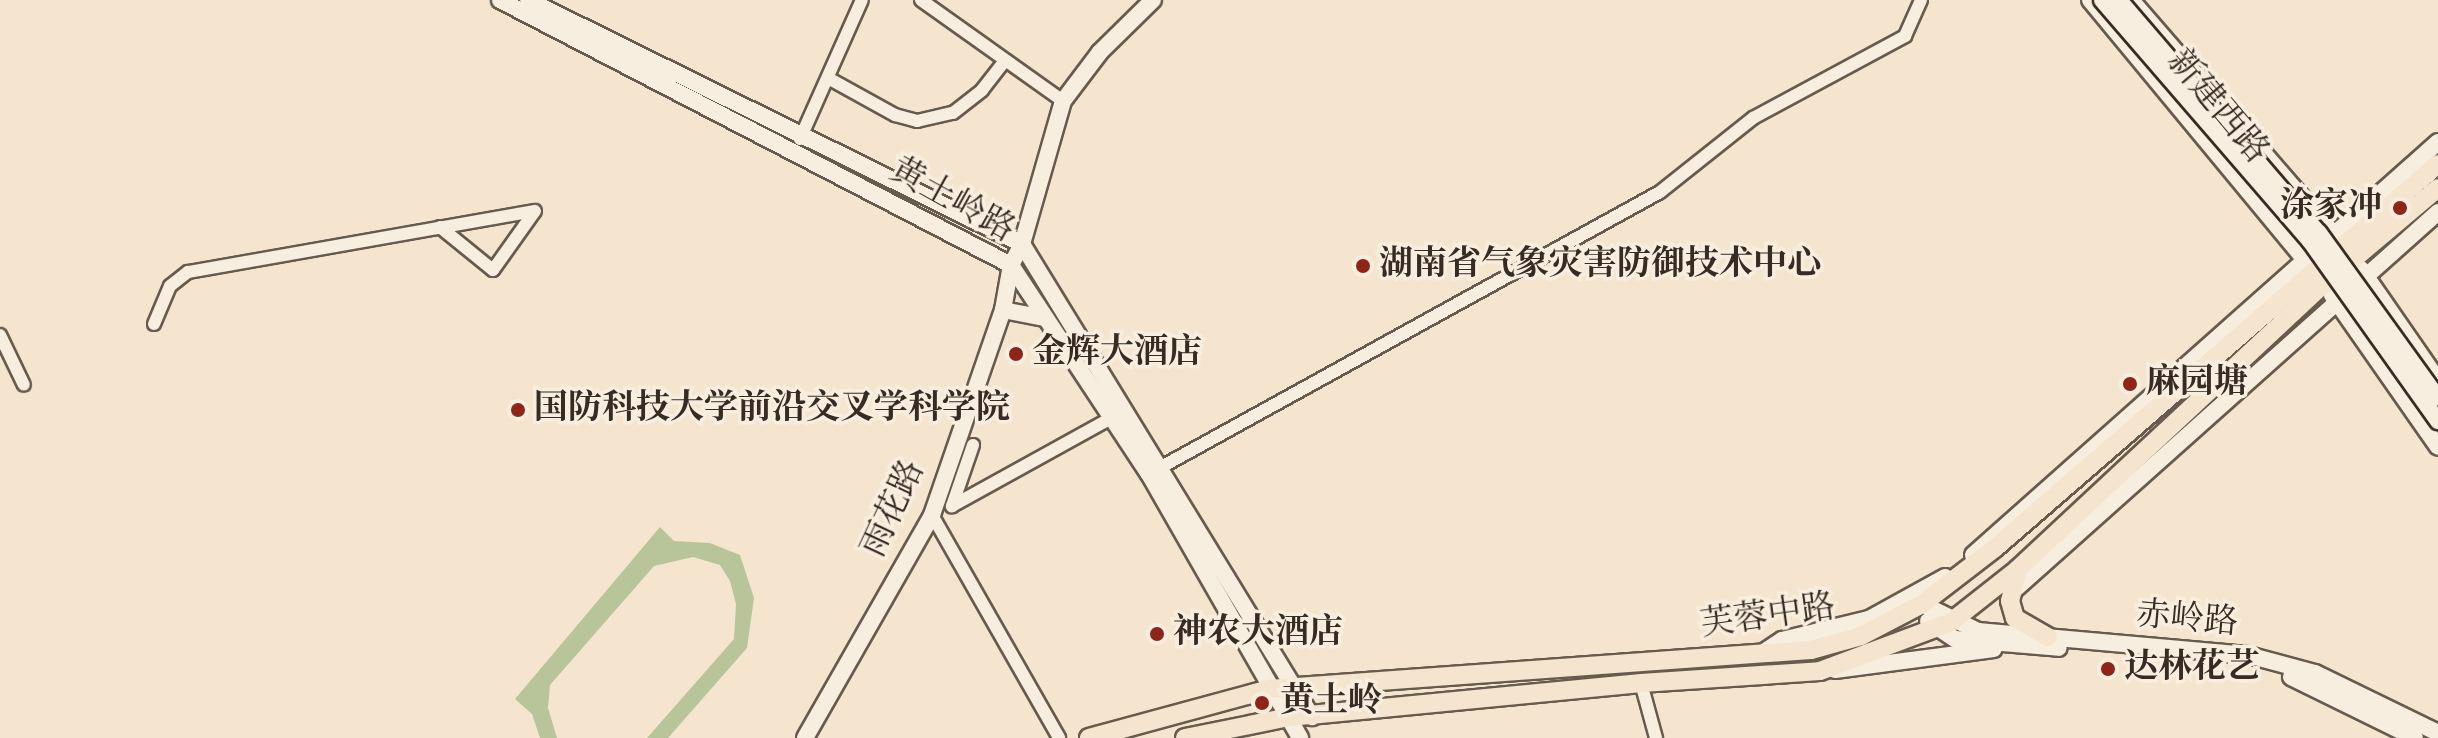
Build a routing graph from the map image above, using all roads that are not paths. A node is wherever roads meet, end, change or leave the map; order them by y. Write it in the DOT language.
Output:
graph roads {
  1 [pos="500,0"];
  2 [pos="528,0"];
  3 [pos="862,0"];
  4 [pos="921,0"];
  5 [pos="1153,0"];
  6 [pos="1921,0"];
  7 [pos="2090,0"];
  8 [pos="2102,0"];
  9 [pos="2119,0"];
  10 [pos="2131,0"];
  11 [pos="1004,62"];
  12 [pos="828,78"];
  13 [pos="1063,101"];
  14 [pos="800,139"];
  15 [pos="2438,142"];
  16 [pos="2438,164"];
  17 [pos="2438,188"];
  18 [pos="2438,212"];
  19 [pos="440,227"];
  20 [pos="1022,244"];
  21 [pos="2344,246"];
  22 [pos="1011,265"];
  23 [pos="2314,272"];
  24 [pos="2366,276"];
  25 [pos="2337,302"];
  26 [pos="1003,310"];
  27 [pos="1045,318"];
  28 [pos="154,324"];
  29 [pos="0,335"];
  30 [pos="4,348"];
  31 [pos="2438,380"];
  32 [pos="24,385"];
  33 [pos="2438,398"];
  34 [pos="1113,417"];
  35 [pos="2438,421"];
  36 [pos="973,445"];
  37 [pos="2438,447"];
  38 [pos="1154,470"];
  39 [pos="932,515"];
  40 [pos="2018,569"];
  41 [pos="2012,592"];
  42 [pos="1918,607"];
  43 [pos="1943,625"];
  44 [pos="2048,637"];
  45 [pos="2012,645"];
  46 [pos="1761,654"];
  47 [pos="1820,671"];
  48 [pos="1641,683"];
  49 [pos="1297,687"];
  50 [pos="1269,689"];
  51 [pos="1289,717"];
  52 [pos="1312,717"];
  53 [pos="2438,733"];
  54 [pos="805,738"];
  55 [pos="1059,738"];
  56 [pos="1089,738"];
  57 [pos="1185,738"];
  58 [pos="1300,738"];
  59 [pos="1656,738"];
  60 [pos="2415,738"];
  1 -- 22 [label="street, 黄土岭路"];
  2 -- 14 [label="street, 黄土岭路"];
  3 -- 12 [label="street"];
  4 -- 11 [label="street"];
  5 -- 13 [label="street, 雨花路"];
  6 -- 38 [label="street"];
  7 -- 23 [label="street, 新建西路"];
  8 -- 35 [label="street, 新建西路, bridge"];
  9 -- 33 [label="street, 新建西路, bridge"];
  10 -- 21 [label="street, 新建西路"];
  11 -- 12 [label="street"];
  11 -- 13 [label="street"];
  12 -- 14 [label="street"];
  13 -- 20 [label="street, 雨花路"];
  14 -- 20 [label="street, 黄土岭路"];
  15 -- 21 [label="street"];
  16 -- 21 [label="main road, 芙蓉中路"];
  17 -- 21 [label="main road, 芙蓉中路"];
  18 -- 24 [label="street"];
  19 -- 19 [label="street"];
  19 -- 28 [label="street"];
  20 -- 22 [label="street, 雨花路"];
  20 -- 38 [label="street, 黄土岭路"];
  21 -- 23 [label="main road, 芙蓉中路"];
  21 -- 24 [label="street, 新建西路"];
  22 -- 26 [label="street, 雨花路"];
  22 -- 27 [label="street, 黄土岭路"];
  23 -- 25 [label="street, 新建西路"];
  23 -- 40 [label="main road, 芙蓉中路"];
  23 -- 42 [label="main road, 芙蓉中路"];
  23 -- 46 [label="street"];
  24 -- 25 [label="street"];
  24 -- 31 [label="street, 新建西路"];
  25 -- 37 [label="street, 新建西路"];
  25 -- 41 [label="street"];
  26 -- 27 [label="street"];
  26 -- 39 [label="street, 雨花路"];
  27 -- 34 [label="street, 黄土岭路"];
  29 -- 30 [label="street"];
  30 -- 32 [label="street"];
  34 -- 36 [label="street"];
  34 -- 38 [label="street, 黄土岭路"];
  38 -- 49 [label="street, 黄土岭路"];
  38 -- 50 [label="street, 黄土岭路"];
  39 -- 54 [label="street, 雨花路"];
  39 -- 55 [label="street"];
  40 -- 41 [label="main road"];
  40 -- 43 [label="main road, 芙蓉中路"];
  41 -- 44 [label="main road"];
  42 -- 43 [label="street, 赤岭路"];
  42 -- 46 [label="main road, 芙蓉中路"];
  43 -- 44 [label="street, 赤岭路"];
  43 -- 45 [label="street, 赤岭路"];
  43 -- 47 [label="main road, 芙蓉中路"];
  44 -- 53 [label="street, 赤岭路"];
  45 -- 47 [label="street, 赤岭路"];
  45 -- 60 [label="street, 赤岭路"];
  46 -- 49 [label="main road, 芙蓉中路"];
  47 -- 48 [label="main road, 芙蓉中路"];
  48 -- 52 [label="main road, 芙蓉中路"];
  48 -- 59 [label="street"];
  49 -- 50 [label="main road, 芙蓉中路"];
  49 -- 52 [label="street, 黄土岭路"];
  50 -- 51 [label="street, 黄土岭路"];
  50 -- 56 [label="main road, 芙蓉中路"];
  51 -- 52 [label="main road, 芙蓉中路"];
  51 -- 57 [label="main road, 芙蓉中路"];
  51 -- 58 [label="street, 黄土岭路"];
}
